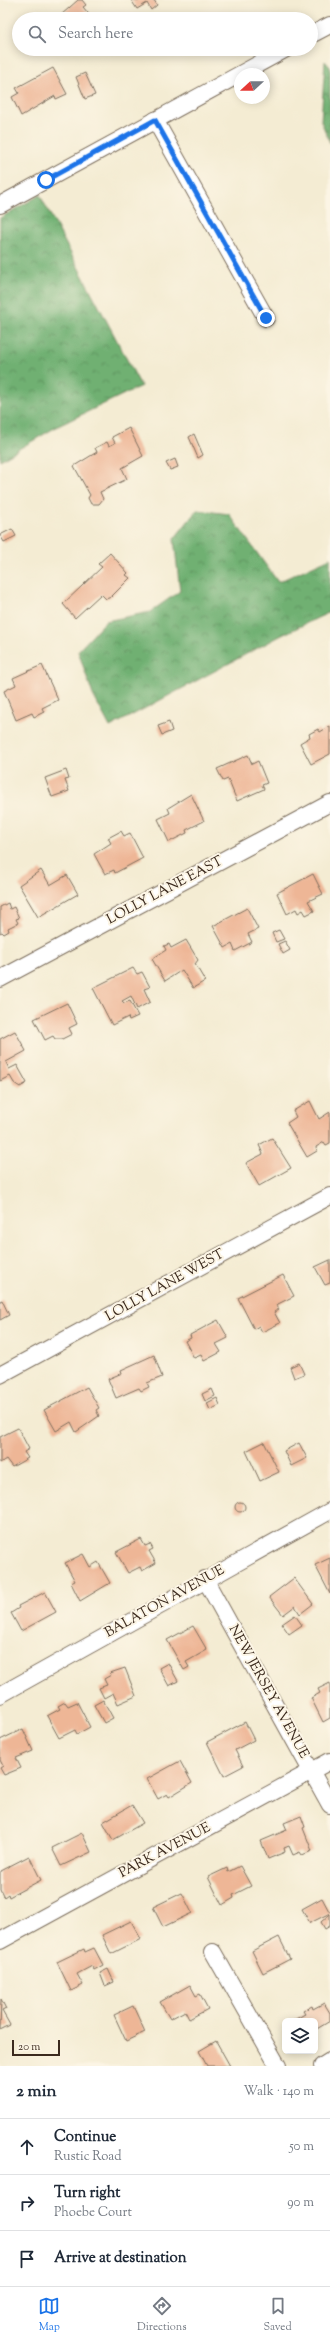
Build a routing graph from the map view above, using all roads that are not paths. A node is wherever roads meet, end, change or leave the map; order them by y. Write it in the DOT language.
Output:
graph roads {
  1 [pos="330,25"];
  2 [pos="318,31"];
  3 [pos="273,56"];
  4 [pos="155,120"];
  5 [pos="0,205"];
  6 [pos="266,318"];
  7 [pos="330,803"];
  8 [pos="0,979"];
  9 [pos="330,1196"];
  10 [pos="0,1375"];
  11 [pos="330,1511"];
  12 [pos="205,1579"];
  13 [pos="0,1695"];
  14 [pos="330,1762"];
  15 [pos="312,1772"];
  16 [pos="330,1804"];
  17 [pos="2,1935"];
  18 [pos="213,1952"];
  19 [pos="330,2062"];
  20 [pos="278,2066"];
  21 [pos="322,2066"];
  1 -- 2 [label="street"];
  3 -- 4 [label="street"];
  4 -- 5 [label="street"];
  4 -- 6 [label="street"];
  7 -- 8 [label="street, LOLLY LANE EAST"];
  9 -- 10 [label="street, LOLLY LANE WEST"];
  11 -- 12 [label="street, BALATON AVENUE"];
  12 -- 13 [label="street, BALATON AVENUE"];
  12 -- 15 [label="street, NEW JERSEY AVENUE"];
  14 -- 15 [label="street, PARK AVENUE"];
  15 -- 16 [label="street, NEW JERSEY AVENUE"];
  15 -- 17 [label="street, PARK AVENUE"];
  18 -- 20 [label="street"];
  19 -- 21 [label="street"];
}
